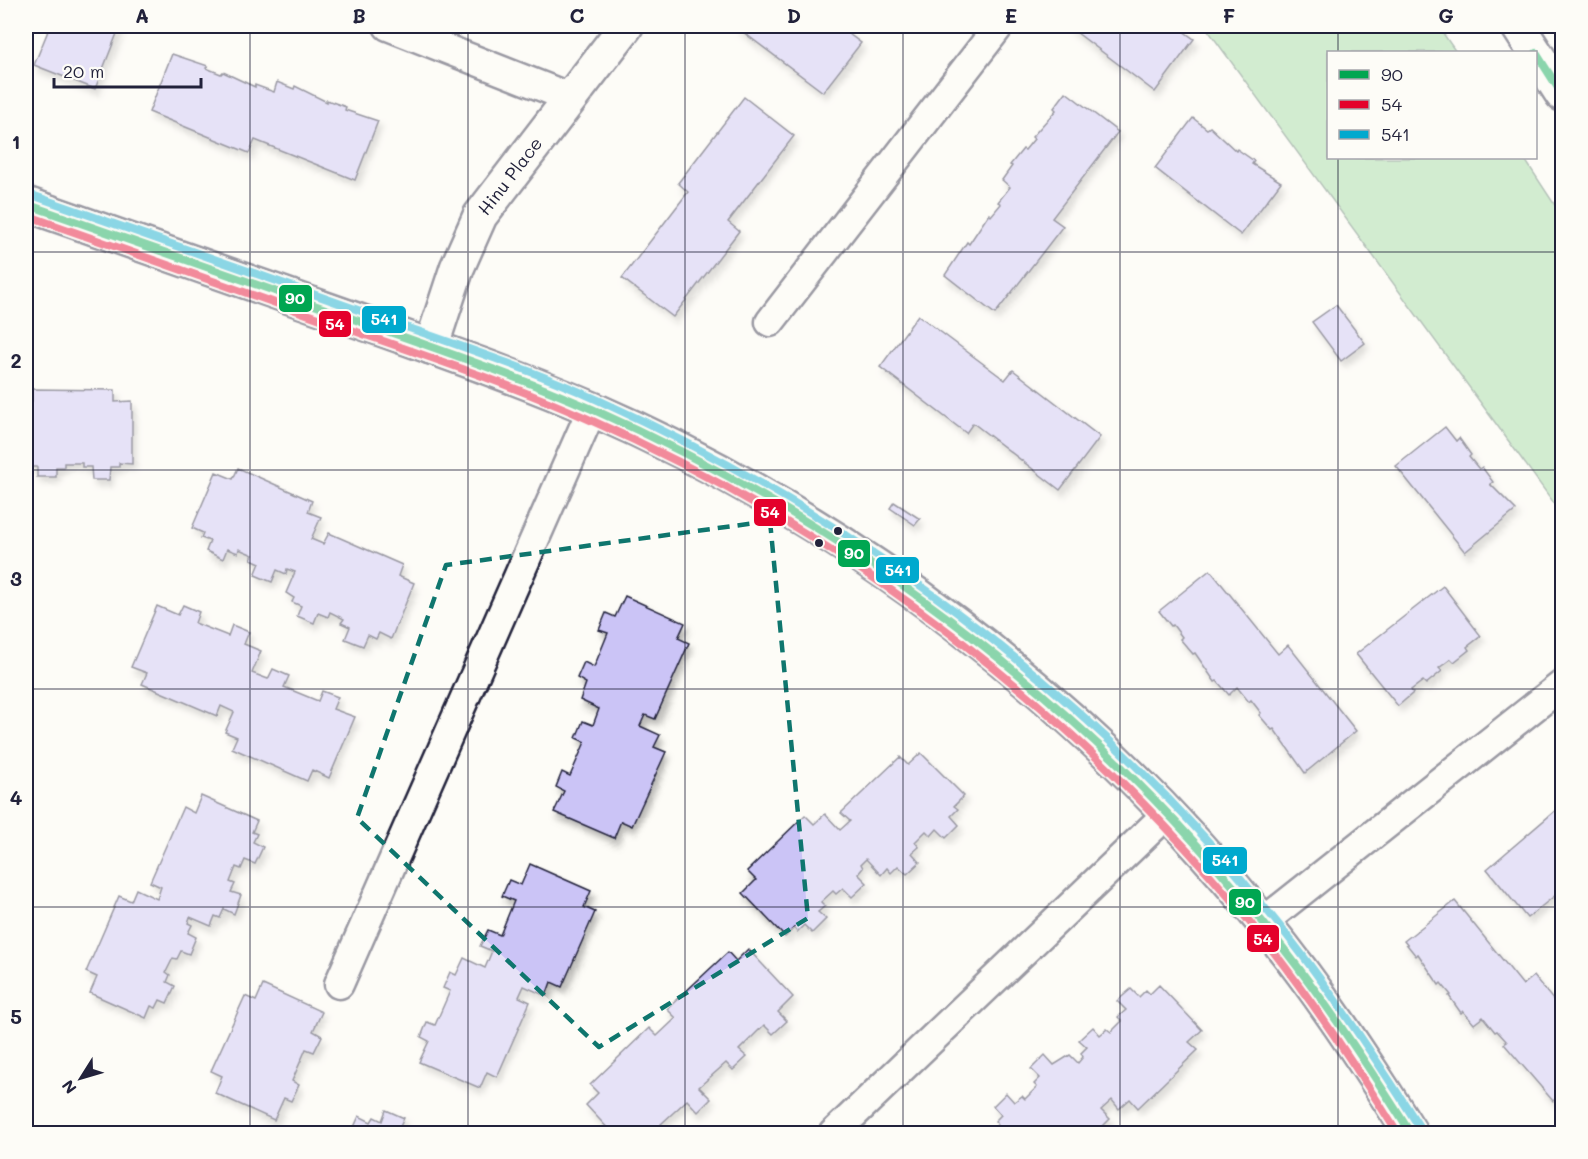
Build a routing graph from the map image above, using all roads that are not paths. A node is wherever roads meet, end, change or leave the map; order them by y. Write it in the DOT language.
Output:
graph roads {
  1 [pos="388,26"];
  2 [pos="626,26"];
  3 [pos="999,26"];
  4 [pos="1518,26"];
  5 [pos="1535,51"];
  6 [pos="1537,55"];
  7 [pos="1563,94"];
  8 [pos="571,98"];
  9 [pos="26,204"];
  10 [pos="770,322"];
  11 [pos="431,347"];
  12 [pos="592,409"];
  13 [pos="1563,685"];
  14 [pos="1168,813"];
  15 [pos="1263,922"];
  16 [pos="339,984"];
  17 [pos="833,1134"];
  18 [pos="1411,1134"];
  1 -- 8 [label="lane"];
  2 -- 8 [label="main road, Hinu Place"];
  3 -- 10 [label="lane"];
  4 -- 5 [label="main road"];
  6 -- 7 [label="main road"];
  8 -- 11 [label="main road, Hinu Place"];
  9 -- 11 [label="main road"];
  11 -- 12 [label="main road"];
  12 -- 14 [label="main road"];
  12 -- 16 [label="lane"];
  13 -- 15 [label="lane"];
  14 -- 15 [label="main road"];
  14 -- 17 [label="lane"];
  15 -- 18 [label="main road"];
}
